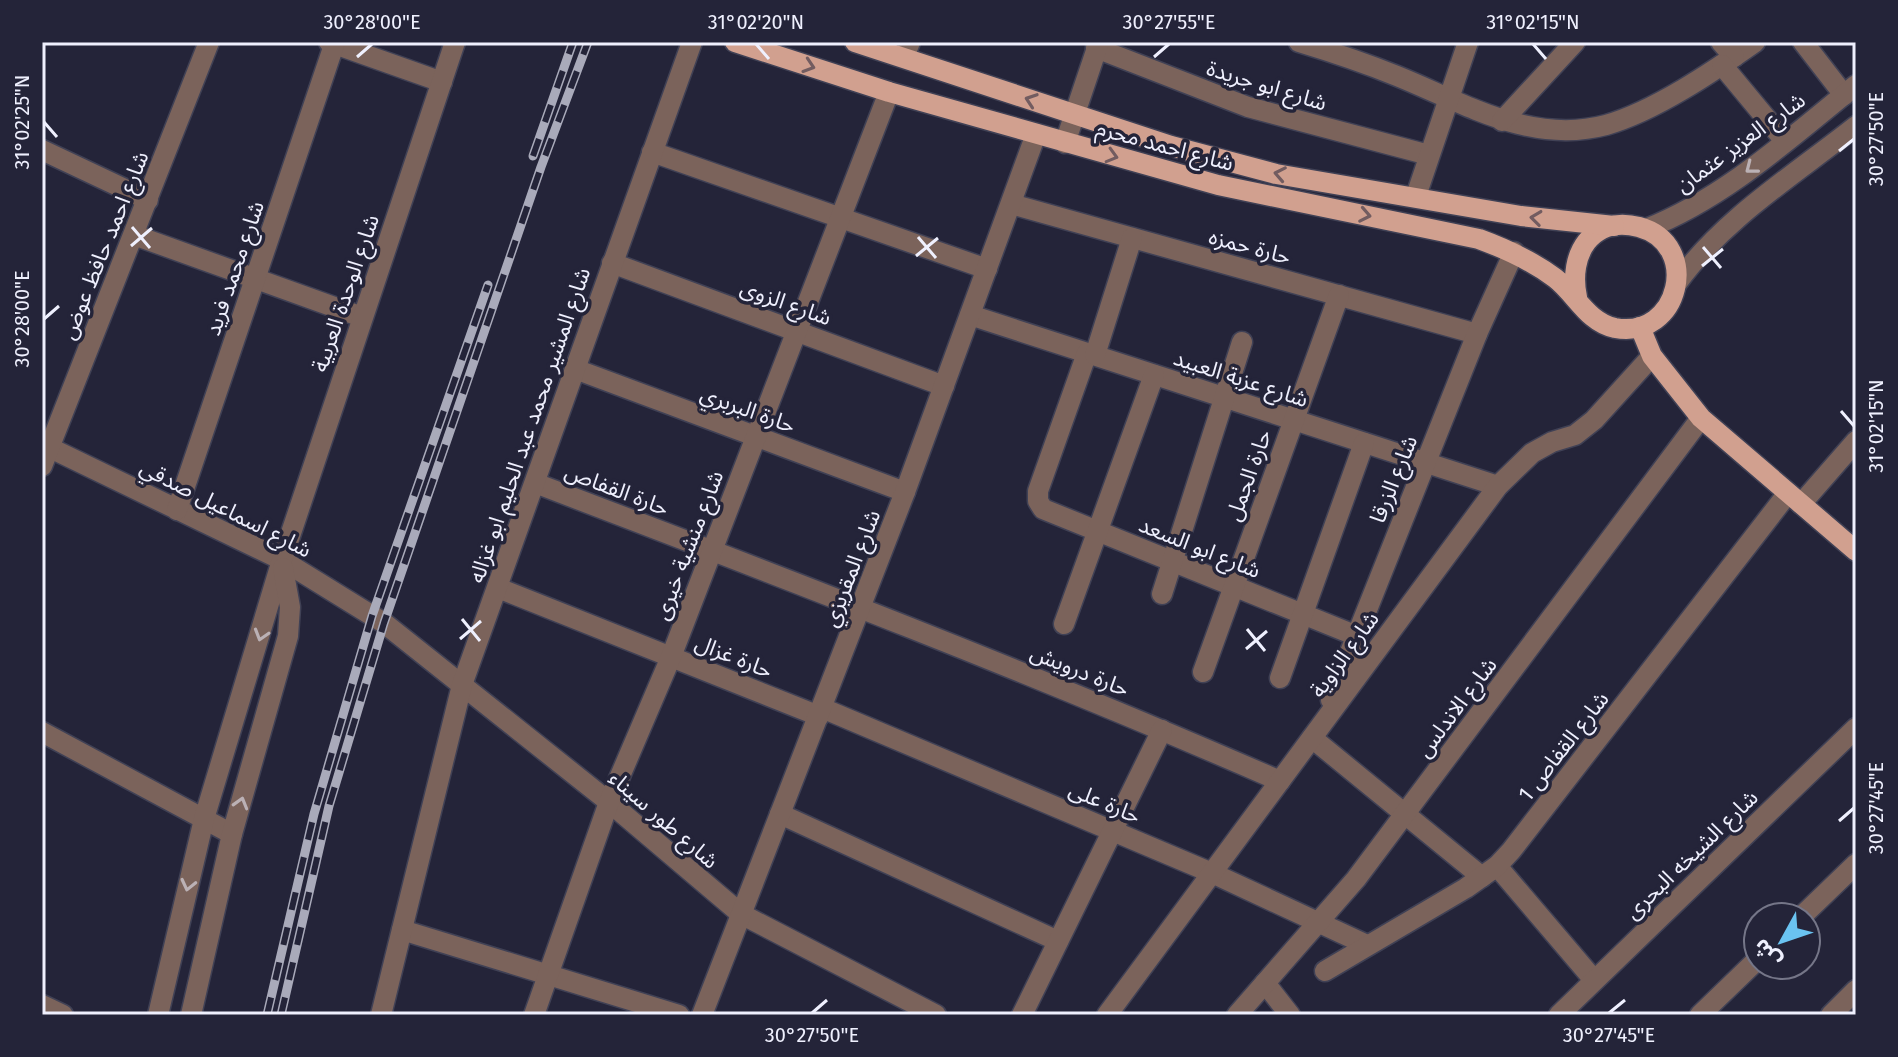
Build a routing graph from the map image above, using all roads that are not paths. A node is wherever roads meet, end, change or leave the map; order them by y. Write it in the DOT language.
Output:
graph roads {
  1 [pos="209,42"];
  2 [pos="455,42"];
  3 [pos="692,42"];
  4 [pos="735,42"];
  5 [pos="855,42"];
  6 [pos="1299,42"];
  7 [pos="1468,42"];
  8 [pos="1575,42"];
  9 [pos="1755,42"];
  10 [pos="1803,42"];
  11 [pos="333,43"];
  12 [pos="1098,45"];
  13 [pos="907,50"];
  14 [pos="1726,55"];
  15 [pos="442,82"];
  16 [pos="1850,90"];
  17 [pos="889,92"];
  18 [pos="1448,98"];
  19 [pos="1074,115"];
  20 [pos="1502,121"];
  21 [pos="1856,126"];
  22 [pos="1036,134"];
  23 [pos="1785,141"];
  24 [pos="1065,143"];
  25 [pos="42,150"];
  26 [pos="652,152"];
  27 [pos="1429,155"];
  28 [pos="1416,196"];
  29 [pos="148,200"];
  30 [pos="1011,204"];
  31 [pos="841,218"];
  32 [pos="1614,226"];
  33 [pos="1646,229"];
  34 [pos="134,235"];
  35 [pos="1132,238"];
  36 [pos="1514,252"];
  37 [pos="612,263"];
  38 [pos="987,269"];
  39 [pos="255,279"];
  40 [pos="1677,283"];
  41 [pos="1339,295"];
  42 [pos="1577,297"];
  43 [pos="970,315"];
  44 [pos="362,317"];
  45 [pos="1640,327"];
  46 [pos="796,332"];
  47 [pos="1477,334"];
  48 [pos="1242,342"];
  49 [pos="1091,354"];
  50 [pos="1652,356"];
  51 [pos="575,369"];
  52 [pos="1154,375"];
  53 [pos="944,386"];
  54 [pos="1224,398"];
  55 [pos="1701,418"];
  56 [pos="1294,420"];
  57 [pos="756,437"];
  58 [pos="1856,441"];
  59 [pos="1364,443"];
  60 [pos="45,453"];
  61 [pos="1426,463"];
  62 [pos="535,483"];
  63 [pos="1498,486"];
  64 [pos="905,492"];
  65 [pos="1794,499"];
  66 [pos="177,510"];
  67 [pos="1097,532"];
  68 [pos="712,550"];
  69 [pos="1856,550"];
  70 [pos="282,560"];
  71 [pos="1172,562"];
  72 [pos="1233,587"];
  73 [pos="498,588"];
  74 [pos="1162,594"];
  75 [pos="861,607"];
  76 [pos="1302,614"];
  77 [pos="384,623"];
  78 [pos="1064,624"];
  79 [pos="1357,636"];
  80 [pos="671,657"];
  81 [pos="1203,672"];
  82 [pos="1280,678"];
  83 [pos="462,685"];
  84 [pos="821,712"];
  85 [pos="1856,728"];
  86 [pos="1162,730"];
  87 [pos="42,732"];
  88 [pos="1317,732"];
  89 [pos="1280,781"];
  90 [pos="609,802"];
  91 [pos="780,814"];
  92 [pos="1405,815"];
  93 [pos="204,819"];
  94 [pos="1112,832"];
  95 [pos="232,834"];
  96 [pos="1856,864"];
  97 [pos="1489,872"];
  98 [pos="1212,873"];
  99 [pos="1818,901"];
  100 [pos="741,914"];
  101 [pos="1321,922"];
  102 [pos="402,930"];
  103 [pos="1058,941"];
  104 [pos="1367,945"];
  105 [pos="1325,971"];
  106 [pos="1742,974"];
  107 [pos="548,975"];
  108 [pos="1594,980"];
  109 [pos="1265,983"];
  110 [pos="1856,990"];
  111 [pos="42,1005"];
  112 [pos="63,1015"];
  113 [pos="158,1015"];
  114 [pos="191,1015"];
  115 [pos="381,1015"];
  116 [pos="534,1015"];
  117 [pos="679,1015"];
  118 [pos="702,1015"];
  119 [pos="936,1015"];
  120 [pos="1022,1015"];
  121 [pos="1107,1015"];
  122 [pos="1237,1015"];
  123 [pos="1290,1015"];
  124 [pos="1559,1015"];
  125 [pos="1700,1015"];
  126 [pos="1831,1015"];
  1 -- 29 [label="street, شارع احمد حافظ عوض"];
  2 -- 15 [label="street, شارع الوحدة العربية"];
  3 -- 26 [label="street, شارع المشير محمد عبد الحليم ابو غزاله"];
  4 -- 17 [label="main road, شارع احمد محرم, one-way"];
  5 -- 13 [label="main road, شارع احمد محرم"];
  6 -- 18 [label="street"];
  7 -- 18 [label="street"];
  8 -- 20 [label="street"];
  9 -- 14 [label="street"];
  10 -- 16 [label="street"];
  11 -- 15 [label="street"];
  11 -- 39 [label="street, شارع محمد فريد"];
  12 -- 19 [label="street"];
  12 -- 27 [label="street, شارع ابو جريدة"];
  19 -- 13 [label="main road, شارع احمد محرم, one-way"];
  14 -- 20 [label="street"];
  14 -- 23 [label="street"];
  15 -- 44 [label="street, شارع الوحدة العربية"];
  16 -- 23 [label="street, شارع العزيز عثمان"];
  17 -- 22 [label="main road, شارع احمد محرم"];
  17 -- 31 [label="street, شارع منشية خيرى"];
  18 -- 20 [label="street"];
  18 -- 27 [label="street"];
  19 -- 24 [label="street"];
  28 -- 19 [label="main road, شارع احمد محرم, one-way"];
  21 -- 40 [label="street"];
  22 -- 24 [label="main road, شارع احمد محرم"];
  22 -- 30 [label="street, شارع المقريزي"];
  23 -- 33 [label="street, شارع العزيز عثمان, one-way"];
  24 -- 36 [label="main road, شارع احمد محرم, one-way"];
  25 -- 29 [label="street"];
  26 -- 31 [label="street"];
  26 -- 37 [label="street, شارع المشير محمد عبد الحليم ابو غزاله"];
  27 -- 28 [label="street"];
  32 -- 28 [label="main road, شارع احمد محرم, one-way"];
  29 -- 34 [label="street, شارع احمد حافظ عوض"];
  30 -- 35 [label="street, حارة حمزه"];
  30 -- 38 [label="street, شارع المقريزي"];
  31 -- 38 [label="street"];
  31 -- 46 [label="street, شارع منشية خيرى"];
  32 -- 33 [label="main road"];
  32 -- 42 [label="main road"];
  33 -- 40 [label="main road"];
  34 -- 39 [label="street"];
  34 -- 60 [label="street, شارع احمد حافظ عوض"];
  35 -- 41 [label="street, حارة حمزه"];
  35 -- 49 [label="street"];
  36 -- 42 [label="main road, شارع احمد محرم"];
  36 -- 47 [label="street, شارع الزرقا"];
  37 -- 46 [label="street, شارع الزوى"];
  37 -- 51 [label="street, شارع المشير محمد عبد الحليم ابو غزاله"];
  38 -- 43 [label="street, شارع المقريزي"];
  39 -- 44 [label="street"];
  39 -- 66 [label="street, شارع محمد فريد"];
  40 -- 45 [label="main road"];
  41 -- 47 [label="street, حارة حمزه"];
  41 -- 56 [label="street, حارة الجمل"];
  42 -- 45 [label="main road"];
  43 -- 49 [label="street, شارع عزبة العبيد"];
  43 -- 53 [label="street, شارع المقريزي"];
  44 -- 70 [label="street, شارع الوحدة العربية"];
  45 -- 50 [label="main road"];
  46 -- 53 [label="street, شارع الزوى"];
  46 -- 57 [label="street, شارع منشية خيرى"];
  47 -- 61 [label="street, شارع الزرقا"];
  48 -- 54 [label="street"];
  49 -- 52 [label="street, شارع عزبة العبيد"];
  49 -- 67 [label="street, شارع ابو السعد"];
  50 -- 55 [label="main road"];
  50 -- 63 [label="street, شارع الزاوية"];
  51 -- 57 [label="street, حارة البربري"];
  51 -- 62 [label="street, شارع المشير محمد عبد الحليم ابو غزاله"];
  52 -- 54 [label="street, شارع عزبة العبيد"];
  52 -- 67 [label="street"];
  53 -- 64 [label="street, شارع المقريزي"];
  54 -- 56 [label="street, شارع عزبة العبيد"];
  54 -- 71 [label="street"];
  55 -- 65 [label="main road"];
  55 -- 92 [label="street, شارع الاندلس"];
  56 -- 59 [label="street, شارع عزبة العبيد"];
  56 -- 72 [label="street, حارة الجمل"];
  57 -- 64 [label="street, حارة البربري"];
  57 -- 68 [label="street, شارع منشية خيرى"];
  58 -- 65 [label="street, شارع القفاص 1"];
  59 -- 61 [label="street, شارع عزبة العبيد"];
  59 -- 76 [label="street"];
  60 -- 66 [label="street, شارع اسماعيل صدقي"];
  61 -- 63 [label="street, شارع عزبة العبيد"];
  61 -- 79 [label="street, شارع الزرقا"];
  62 -- 68 [label="street, حارة القفاص"];
  62 -- 73 [label="street, شارع المشير محمد عبد الحليم ابو غزاله"];
  63 -- 88 [label="street, شارع الزاوية"];
  64 -- 75 [label="street, شارع المقريزي"];
  65 -- 69 [label="main road"];
  65 -- 97 [label="street, شارع القفاص 1"];
  66 -- 70 [label="street, شارع اسماعيل صدقي"];
  67 -- 71 [label="street, شارع ابو السعد"];
  67 -- 78 [label="street"];
  68 -- 75 [label="street, حارة القفاص"];
  68 -- 80 [label="street, شارع منشية خيرى"];
  70 -- 77 [label="street, شارع اسماعيل صدقي"];
  70 -- 93 [label="street, شارع الوحدة العربية, one-way"];
  95 -- 70 [label="street, شارع الوحدة العربية, one-way"];
  71 -- 72 [label="street, شارع ابو السعد"];
  71 -- 74 [label="street"];
  72 -- 76 [label="street, شارع ابو السعد"];
  72 -- 81 [label="street, حارة الجمل"];
  73 -- 80 [label="street, حارة غزال"];
  73 -- 83 [label="street, شارع المشير محمد عبد الحليم ابو غزاله"];
  75 -- 84 [label="street, شارع المقريزي"];
  75 -- 86 [label="street, حارة درويش"];
  76 -- 79 [label="street, شارع ابو السعد"];
  76 -- 82 [label="street"];
  77 -- 83 [label="street, شارع طور سيناء"];
  79 -- 88 [label="street, شارع الزرقا"];
  80 -- 84 [label="street, حارة غزال"];
  80 -- 90 [label="street, شارع منشية خيرى"];
  83 -- 90 [label="street, شارع طور سيناء"];
  83 -- 102 [label="street, شارع المشير محمد عبد الحليم ابو غزاله"];
  84 -- 91 [label="street, شارع المقريزي"];
  84 -- 94 [label="street, حارة على"];
  85 -- 108 [label="street, شارع الشيخه البحرى"];
  86 -- 89 [label="street, حارة درويش"];
  86 -- 94 [label="street"];
  87 -- 93 [label="street"];
  88 -- 89 [label="street, شارع الزاوية"];
  88 -- 92 [label="street"];
  89 -- 98 [label="street, شارع الزاوية"];
  90 -- 100 [label="street, شارع طور سيناء"];
  90 -- 107 [label="street, شارع منشية خيرى"];
  91 -- 100 [label="street, شارع المقريزي"];
  91 -- 103 [label="street"];
  92 -- 97 [label="street"];
  92 -- 101 [label="street, شارع الاندلس"];
  93 -- 95 [label="street"];
  93 -- 113 [label="street, شارع الوحدة العربية, one-way"];
  94 -- 98 [label="street, حارة على"];
  94 -- 103 [label="street"];
  95 -- 114 [label="street, شارع الوحدة العربية"];
  96 -- 99 [label="street"];
  97 -- 104 [label="street, شارع القفاص 1"];
  97 -- 108 [label="street"];
  98 -- 101 [label="street, حارة على"];
  98 -- 121 [label="street, شارع الزاوية"];
  100 -- 118 [label="street, شارع المقريزي"];
  100 -- 119 [label="street, شارع طور سيناء"];
  101 -- 104 [label="street, حارة على"];
  101 -- 109 [label="street, شارع الاندلس"];
  102 -- 107 [label="street"];
  102 -- 115 [label="street, شارع المشير محمد عبد الحليم ابو غزاله"];
  103 -- 120 [label="street"];
  104 -- 105 [label="street, شارع القفاص 1"];
  106 -- 125 [label="street"];
  107 -- 116 [label="street, شارع منشية خيرى"];
  107 -- 117 [label="street"];
  108 -- 124 [label="street, شارع الشيخه البحرى"];
  109 -- 122 [label="street, شارع الاندلس"];
  109 -- 123 [label="street"];
  110 -- 126 [label="street"];
  111 -- 112 [label="street"];
}
